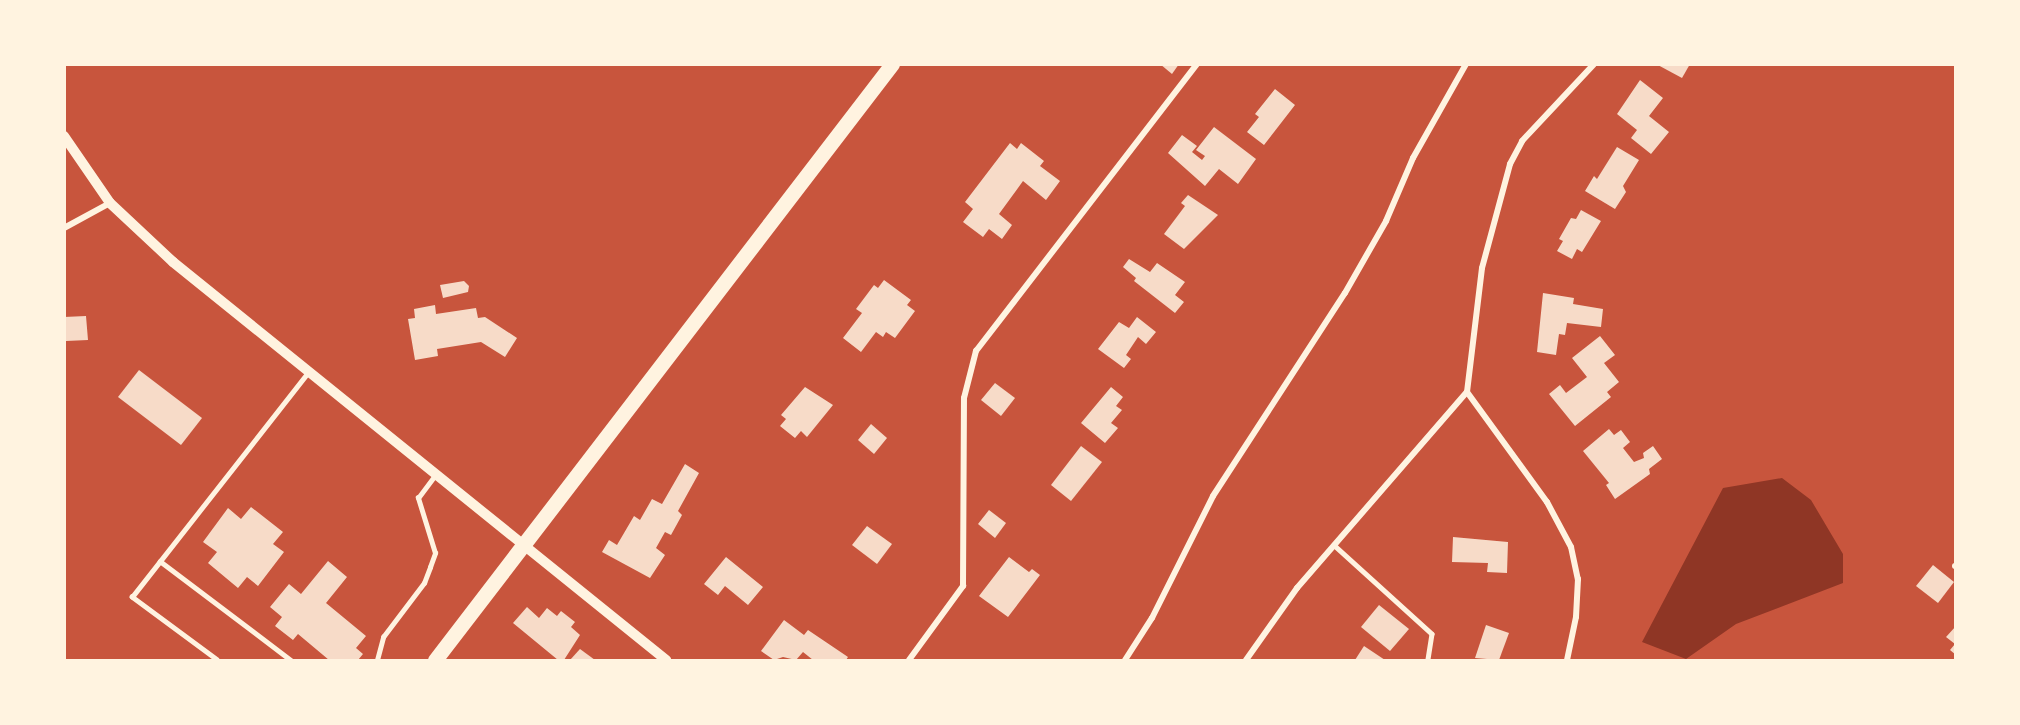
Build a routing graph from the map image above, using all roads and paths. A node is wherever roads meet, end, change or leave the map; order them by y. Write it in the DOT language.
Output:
graph roads {
  1 [pos="892,64"];
  2 [pos="1197,64"];
  3 [pos="1466,64"];
  4 [pos="1594,64"];
  5 [pos="64,136"];
  6 [pos="110,203"];
  7 [pos="64,228"];
  8 [pos="309,371"];
  9 [pos="1467,392"];
  10 [pos="436,474"];
  11 [pos="1334,545"];
  12 [pos="523,547"];
  13 [pos="160,561"];
  14 [pos="217,660"];
  15 [pos="291,660"];
  16 [pos="377,660"];
  17 [pos="435,660"];
  18 [pos="666,660"];
  19 [pos="909,660"];
  20 [pos="1125,660"];
  21 [pos="1246,660"];
  22 [pos="1428,660"];
  23 [pos="1567,660"];
  1 -- 12 [label="main road"];
  2 -- 19 [label="street"];
  3 -- 20 [label="street"];
  4 -- 9 [label="street"];
  5 -- 6 [label="street"];
  6 -- 7 [label="street"];
  6 -- 8 [label="street"];
  8 -- 10 [label="street"];
  8 -- 13 [label="lane"];
  9 -- 11 [label="street"];
  9 -- 23 [label="street"];
  10 -- 12 [label="street"];
  10 -- 16 [label="lane"];
  11 -- 21 [label="street"];
  11 -- 22 [label="lane"];
  12 -- 17 [label="main road"];
  12 -- 18 [label="street"];
  13 -- 14 [label="lane"];
  13 -- 15 [label="lane"];
}
